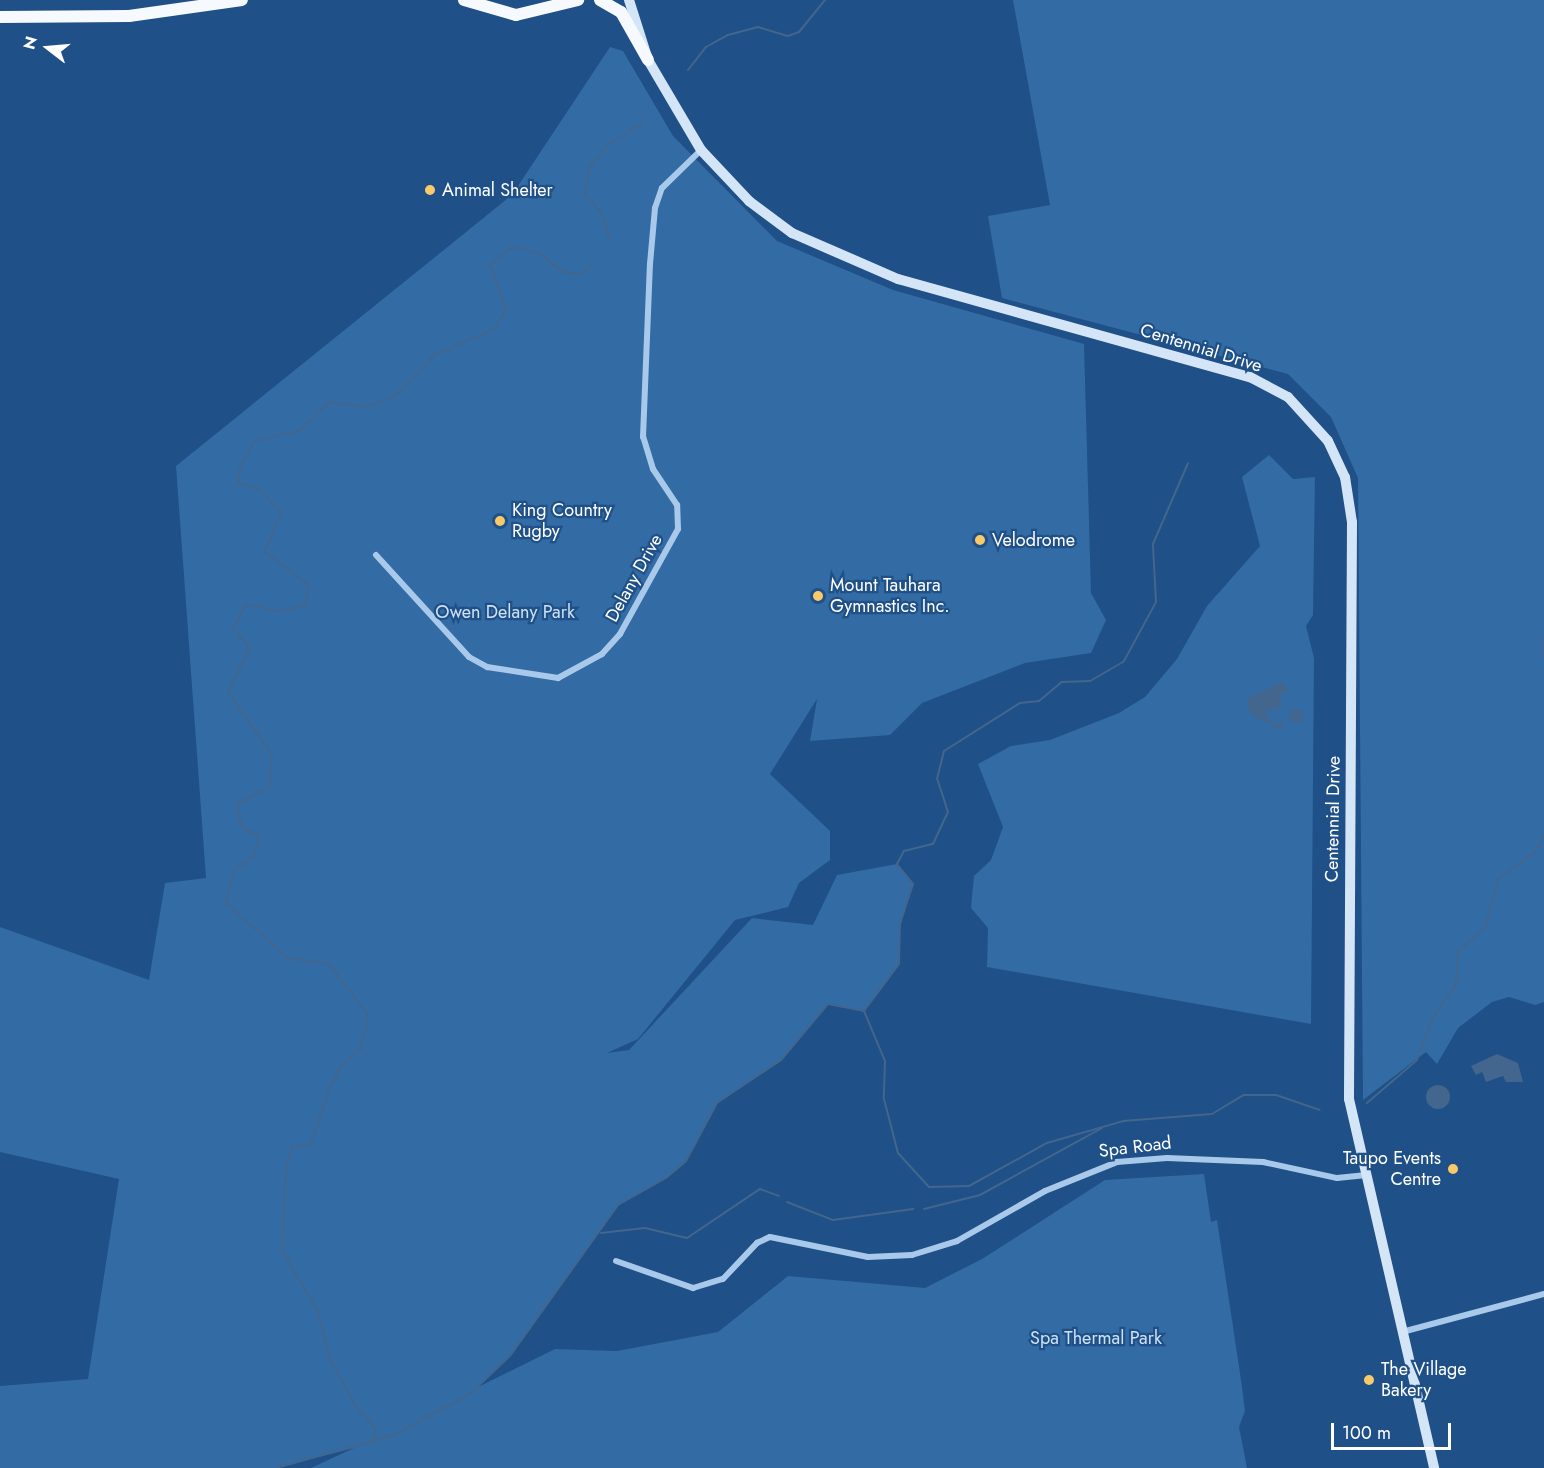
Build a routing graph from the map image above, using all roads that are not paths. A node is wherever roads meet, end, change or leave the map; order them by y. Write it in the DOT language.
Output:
graph roads {
  1 [pos="204,0"];
  2 [pos="242,0"];
  3 [pos="464,0"];
  4 [pos="580,0"];
  5 [pos="598,0"];
  6 [pos="629,0"];
  7 [pos="0,10"];
  8 [pos="0,17"];
  9 [pos="648,60"];
  10 [pos="702,150"];
  11 [pos="376,555"];
  12 [pos="1364,1175"];
  13 [pos="616,1261"];
  14 [pos="1544,1294"];
  15 [pos="1402,1332"];
  16 [pos="1434,1468"];
  1 -- 7 [label="highway"];
  2 -- 8 [label="highway"];
  3 -- 4 [label="highway"];
  4 -- 5 [label="highway"];
  5 -- 9 [label="highway"];
  6 -- 9 [label="main road, Centennial Drive"];
  9 -- 10 [label="main road, Centennial Drive"];
  10 -- 11 [label="street, Delany Drive"];
  10 -- 12 [label="main road, Centennial Drive"];
  12 -- 13 [label="street, Spa Road"];
  12 -- 15 [label="main road"];
  14 -- 15 [label="street"];
  15 -- 16 [label="main road"];
}
